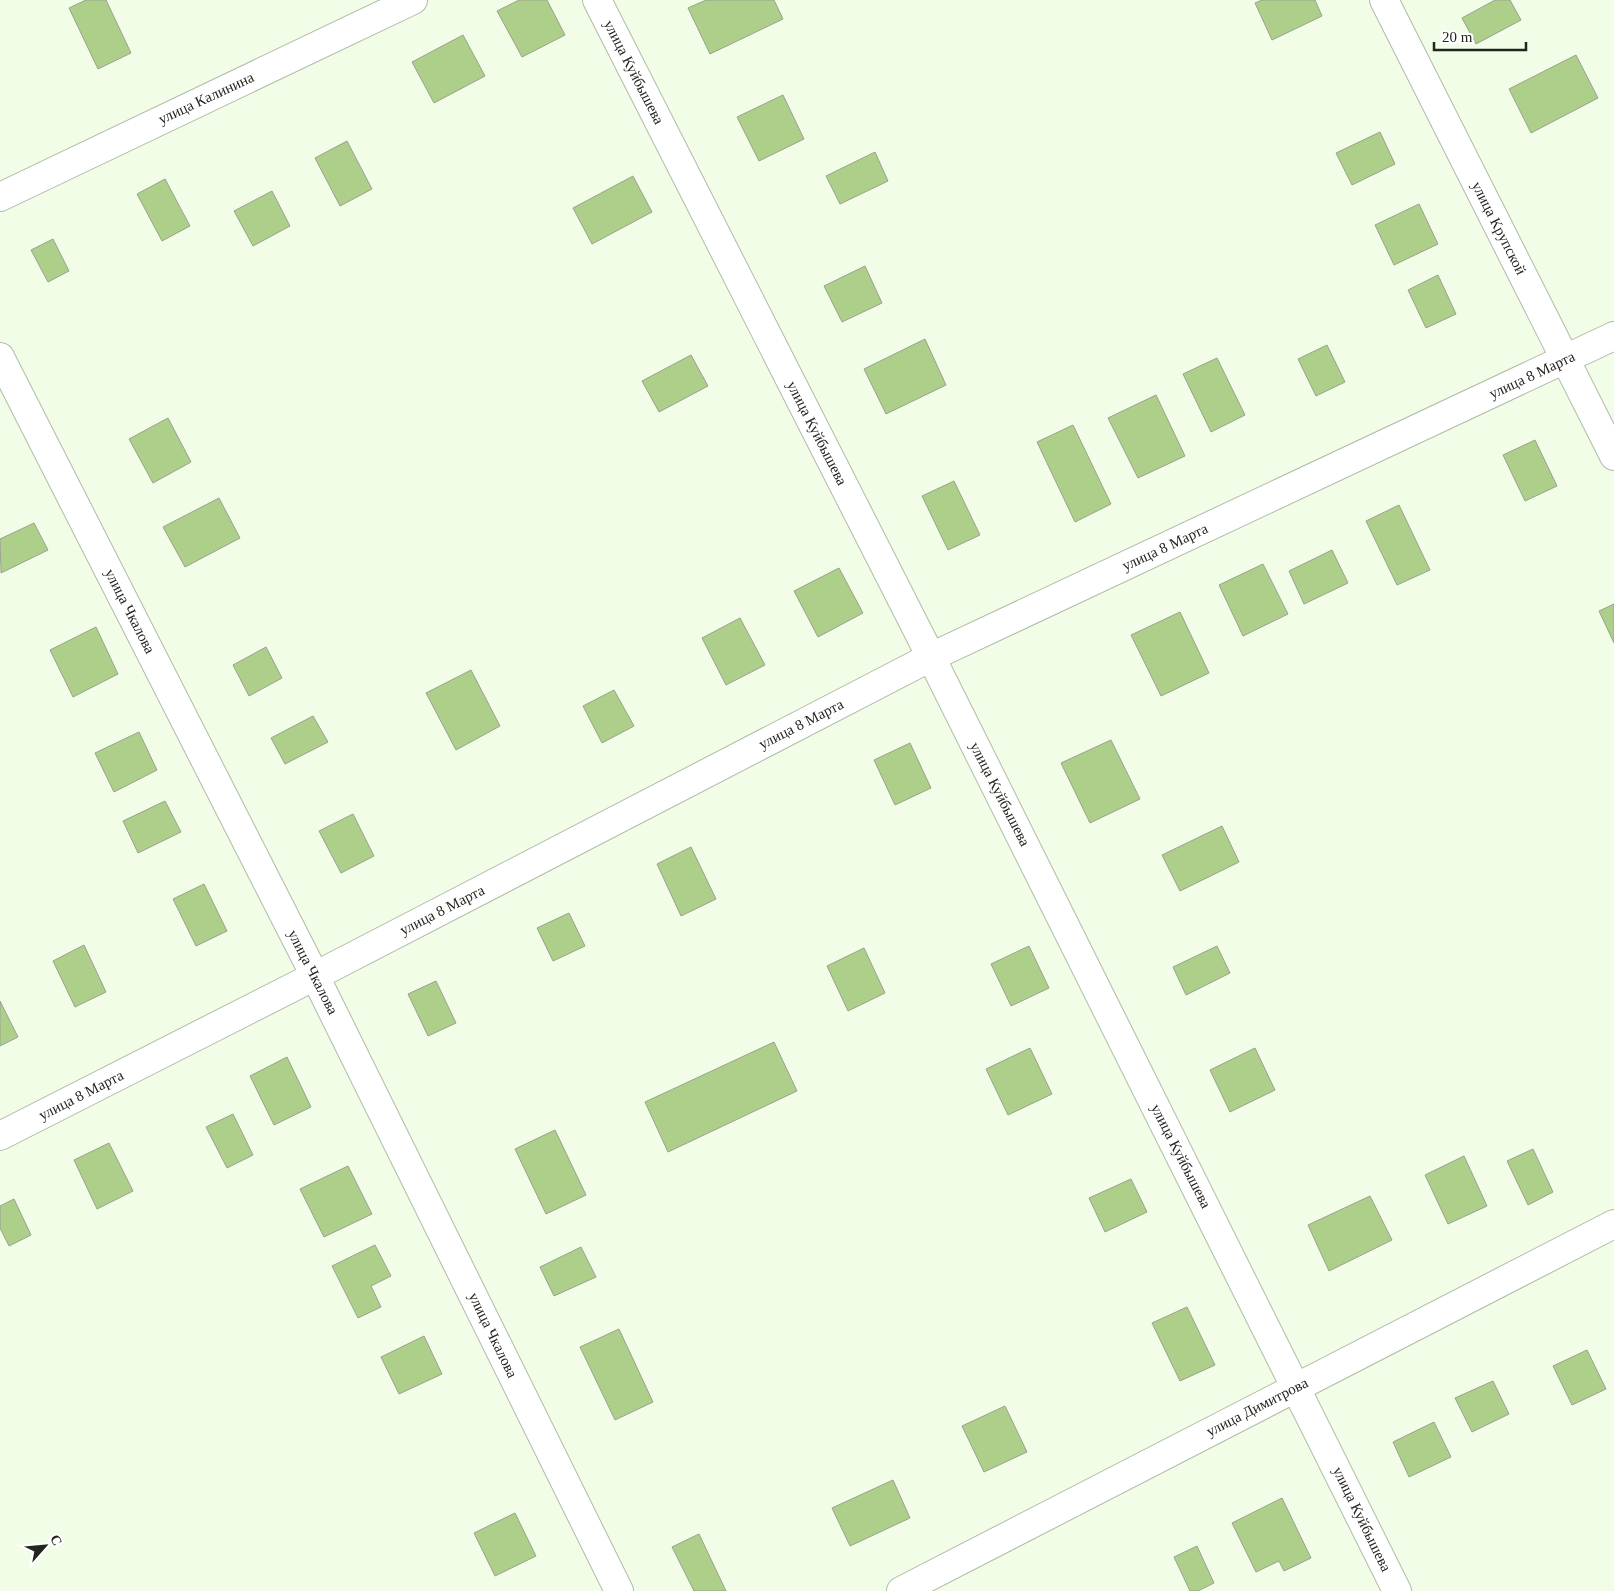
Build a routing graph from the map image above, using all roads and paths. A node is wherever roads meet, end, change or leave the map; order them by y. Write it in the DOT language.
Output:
graph roads {
  1 [pos="413,0"];
  2 [pos="597,0"];
  3 [pos="1384,0"];
  4 [pos="0,196"];
  5 [pos="1614,336"];
  6 [pos="0,357"];
  7 [pos="1566,359"];
  8 [pos="1614,456"];
  9 [pos="931,657"];
  10 [pos="316,976"];
  11 [pos="0,1136"];
  12 [pos="1614,1224"];
  13 [pos="1297,1387"];
  14 [pos="619,1591"];
  15 [pos="901,1591"];
  16 [pos="1397,1591"];
  1 -- 4 [label="street, улица Калинина"];
  2 -- 9 [label="street, улица Куйбышева"];
  3 -- 7 [label="street, улица Крупской"];
  5 -- 7 [label="street, улица 8 Марта"];
  6 -- 10 [label="street, улица Чкалова"];
  7 -- 8 [label="street, улица Крупской"];
  7 -- 9 [label="street, улица 8 Марта"];
  9 -- 10 [label="street, улица 8 Марта"];
  9 -- 13 [label="street, улица Куйбышева"];
  10 -- 11 [label="street, улица 8 Марта"];
  10 -- 14 [label="street, улица Чкалова"];
  12 -- 13 [label="street, улица Димитрова"];
  13 -- 15 [label="street, улица Димитрова"];
  13 -- 16 [label="street, улица Куйбышева"];
}
